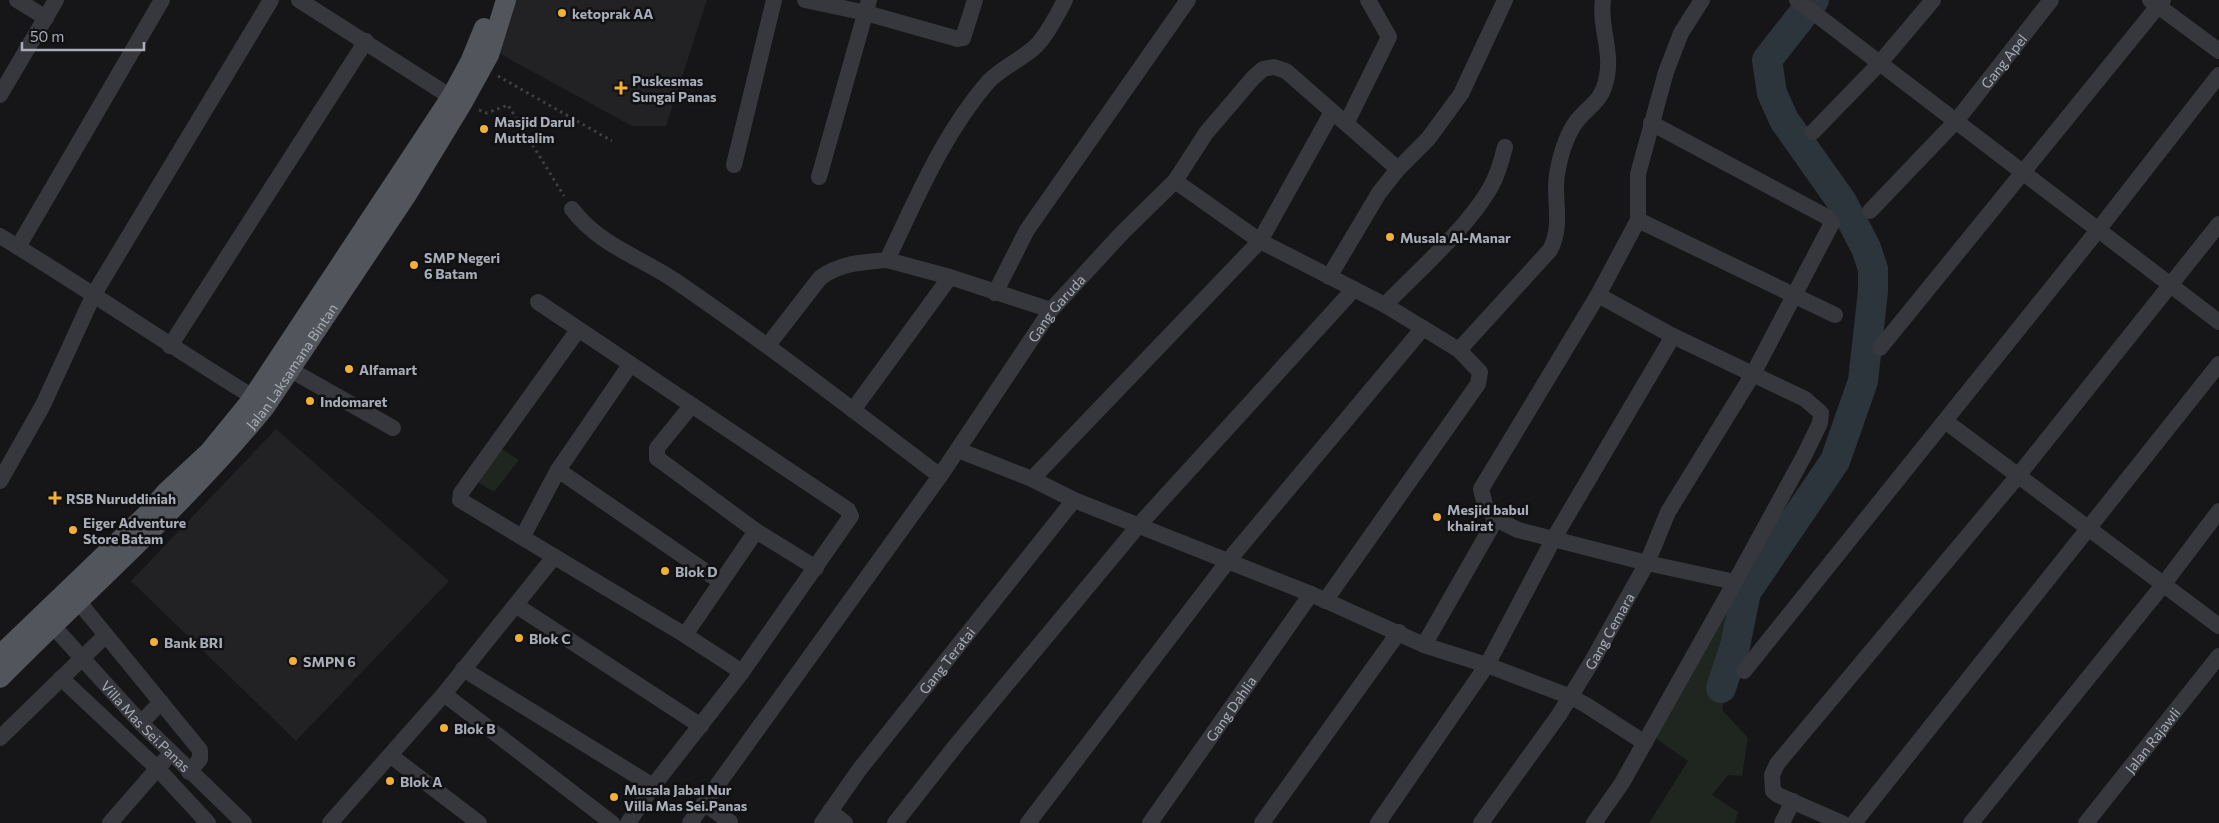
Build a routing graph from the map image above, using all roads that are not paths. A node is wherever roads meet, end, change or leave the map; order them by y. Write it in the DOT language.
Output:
graph roads {
  1 [pos="17,0"];
  2 [pos="56,0"];
  3 [pos="162,0"];
  4 [pos="271,0"];
  5 [pos="299,0"];
  6 [pos="492,0"];
  7 [pos="506,0"];
  8 [pos="774,0"];
  9 [pos="805,0"];
  10 [pos="974,0"];
  11 [pos="1065,0"];
  12 [pos="1188,0"];
  13 [pos="1368,0"];
  14 [pos="1505,0"];
  15 [pos="1603,0"];
  16 [pos="1702,0"];
  17 [pos="1933,0"];
  18 [pos="2051,0"];
  19 [pos="2157,2"];
  20 [pos="868,6"];
  21 [pos="1805,6"];
  22 [pos="46,18"];
  23 [pos="366,41"];
  24 [pos="2219,51"];
  25 [pos="1879,64"];
  26 [pos="2219,75"];
  27 [pos="0,96"];
  28 [pos="457,99"];
  29 [pos="1332,112"];
  30 [pos="1957,120"];
  31 [pos="1347,122"];
  32 [pos="1651,123"];
  33 [pos="1813,132"];
  34 [pos="1505,147"];
  35 [pos="734,165"];
  36 [pos="1398,169"];
  37 [pos="2023,172"];
  38 [pos="819,177"];
  39 [pos="1175,181"];
  40 [pos="399,192"];
  41 [pos="572,209"];
  42 [pos="1870,211"];
  43 [pos="1638,220"];
  44 [pos="2219,224"];
  45 [pos="2098,230"];
  46 [pos="0,236"];
  47 [pos="1260,241"];
  48 [pos="18,247"];
  49 [pos="887,260"];
  50 [pos="950,277"];
  51 [pos="1329,277"];
  52 [pos="2169,285"];
  53 [pos="1354,289"];
  54 [pos="995,292"];
  55 [pos="94,294"];
  56 [pos="1598,295"];
  57 [pos="1792,295"];
  58 [pos="538,302"];
  59 [pos="1385,305"];
  60 [pos="1051,310"];
  61 [pos="1835,315"];
  62 [pos="2219,322"];
  63 [pos="1423,328"];
  64 [pos="578,330"];
  65 [pos="1673,336"];
  66 [pos="768,345"];
  67 [pos="170,346"];
  68 [pos="1880,348"];
  69 [pos="1459,350"];
  70 [pos="2219,364"];
  71 [pos="630,365"];
  72 [pos="289,369"];
  73 [pos="1753,374"];
  74 [pos="253,397"];
  75 [pos="692,405"];
  76 [pos="853,410"];
  77 [pos="1945,421"];
  78 [pos="393,428"];
  79 [pos="958,450"];
  80 [pos="558,470"];
  81 [pos="940,476"];
  82 [pos="2017,477"];
  83 [pos="1032,480"];
  84 [pos="0,481"];
  85 [pos="1074,500"];
  86 [pos="2219,511"];
  87 [pos="1496,519"];
  88 [pos="1139,525"];
  89 [pos="756,530"];
  90 [pos="2088,530"];
  91 [pos="523,536"];
  92 [pos="1554,538"];
  93 [pos="554,557"];
  94 [pos="1228,561"];
  95 [pos="1647,563"];
  96 [pos="816,568"];
  97 [pos="721,582"];
  98 [pos="1735,582"];
  99 [pos="2163,585"];
  100 [pos="1318,597"];
  101 [pos="78,601"];
  102 [pos="517,606"];
  103 [pos="52,625"];
  104 [pos="2219,626"];
  105 [pos="1399,632"];
  106 [pos="106,635"];
  107 [pos="685,635"];
  108 [pos="1424,645"];
  109 [pos="0,655"];
  110 [pos="2219,656"];
  111 [pos="80,658"];
  112 [pos="1487,665"];
  113 [pos="463,669"];
  114 [pos="1744,671"];
  115 [pos="742,672"];
  116 [pos="0,678"];
  117 [pos="61,678"];
  118 [pos="444,694"];
  119 [pos="1571,697"];
  120 [pos="160,702"];
  121 [pos="141,723"];
  122 [pos="701,726"];
  123 [pos="0,738"];
  124 [pos="1644,743"];
  125 [pos="172,754"];
  126 [pos="391,756"];
  127 [pos="157,768"];
  128 [pos="189,772"];
  129 [pos="654,786"];
  130 [pos="1793,801"];
  131 [pos="704,803"];
  132 [pos="826,817"];
  133 [pos="340,820"];
  134 [pos="730,822"];
  135 [pos="110,823"];
  136 [pos="208,823"];
  137 [pos="244,823"];
  138 [pos="479,823"];
  139 [pos="612,823"];
  140 [pos="628,823"];
  141 [pos="690,823"];
  142 [pos="845,823"];
  143 [pos="895,823"];
  144 [pos="1028,823"];
  145 [pos="1150,823"];
  146 [pos="1262,823"];
  147 [pos="1378,823"];
  148 [pos="1480,823"];
  149 [pos="1594,823"];
  150 [pos="1782,823"];
  151 [pos="1842,823"];
  152 [pos="1854,823"];
  153 [pos="1971,823"];
  154 [pos="2086,823"];
  1 -- 22 [label="street"];
  2 -- 22 [label="street"];
  3 -- 48 [label="street"];
  4 -- 55 [label="street"];
  5 -- 23 [label="street"];
  6 -- 28 [label="main road, Jalan Laksamana Bintan"];
  7 -- 28 [label="main road, Jalan Laksamana Bintan"];
  8 -- 35 [label="street"];
  9 -- 20 [label="street"];
  10 -- 20 [label="street"];
  11 -- 49 [label="street"];
  12 -- 54 [label="street"];
  13 -- 31 [label="street"];
  14 -- 36 [label="street"];
  15 -- 69 [label="street"];
  16 -- 32 [label="street"];
  17 -- 25 [label="street"];
  18 -- 30 [label="street, Gang Apel"];
  19 -- 24 [label="street"];
  19 -- 37 [label="street"];
  20 -- 38 [label="street"];
  21 -- 25 [label="street"];
  22 -- 27 [label="street"];
  23 -- 28 [label="street"];
  23 -- 67 [label="street"];
  25 -- 30 [label="street"];
  25 -- 33 [label="street"];
  26 -- 45 [label="street"];
  28 -- 40 [label="main road, Jalan Laksamana Bintan"];
  29 -- 31 [label="street"];
  29 -- 39 [label="street, Gang Garuda"];
  29 -- 47 [label="street"];
  30 -- 37 [label="street"];
  30 -- 42 [label="street, Gang Apel"];
  31 -- 36 [label="street"];
  32 -- 43 [label="street"];
  32 -- 57 [label="street, Gang Cemara"];
  34 -- 59 [label="street"];
  36 -- 51 [label="street"];
  37 -- 45 [label="street"];
  37 -- 68 [label="street"];
  39 -- 47 [label="street"];
  39 -- 60 [label="street, Gang Garuda"];
  40 -- 72 [label="main road, Jalan Laksamana Bintan"];
  40 -- 74 [label="main road, Jalan Laksamana Bintan"];
  41 -- 66 [label="street"];
  43 -- 56 [label="street"];
  43 -- 57 [label="street"];
  44 -- 52 [label="street"];
  45 -- 52 [label="street"];
  45 -- 77 [label="street"];
  46 -- 48 [label="street"];
  47 -- 51 [label="street"];
  47 -- 83 [label="street"];
  48 -- 55 [label="street"];
  49 -- 50 [label="street"];
  49 -- 66 [label="street"];
  50 -- 54 [label="street"];
  50 -- 76 [label="street"];
  51 -- 53 [label="street"];
  52 -- 62 [label="street"];
  52 -- 82 [label="street"];
  53 -- 59 [label="street"];
  53 -- 88 [label="street"];
  54 -- 60 [label="street"];
  55 -- 67 [label="street"];
  55 -- 84 [label="street"];
  56 -- 65 [label="street"];
  56 -- 87 [label="street"];
  57 -- 61 [label="street"];
  57 -- 73 [label="street, Gang Cemara"];
  58 -- 64 [label="street"];
  59 -- 63 [label="street"];
  60 -- 79 [label="street, Gang Garuda"];
  63 -- 69 [label="street"];
  63 -- 94 [label="street"];
  64 -- 71 [label="street"];
  64 -- 91 [label="street"];
  65 -- 73 [label="street"];
  65 -- 92 [label="street"];
  66 -- 76 [label="street"];
  67 -- 74 [label="street"];
  69 -- 100 [label="street, Gang Dahlia"];
  70 -- 90 [label="street"];
  71 -- 75 [label="street"];
  71 -- 80 [label="street"];
  72 -- 78 [label="street"];
  72 -- 101 [label="main road, Jalan Laksamana Bintan"];
  73 -- 95 [label="street, Gang Cemara"];
  73 -- 98 [label="street"];
  74 -- 109 [label="main road, Jalan Laksamana Bintan"];
  75 -- 89 [label="street"];
  75 -- 96 [label="street"];
  76 -- 81 [label="street"];
  77 -- 82 [label="street"];
  77 -- 114 [label="street"];
  79 -- 81 [label="street, Gang Garuda"];
  79 -- 83 [label="street"];
  80 -- 91 [label="street"];
  80 -- 97 [label="street"];
  81 -- 131 [label="street, Gang Garuda"];
  82 -- 90 [label="street"];
  82 -- 130 [label="street"];
  83 -- 85 [label="street"];
  85 -- 88 [label="street"];
  85 -- 132 [label="street, Gang Teratai"];
  86 -- 99 [label="street"];
  87 -- 92 [label="street"];
  87 -- 108 [label="street"];
  88 -- 94 [label="street"];
  88 -- 143 [label="street"];
  89 -- 96 [label="street"];
  89 -- 97 [label="street"];
  90 -- 99 [label="street"];
  90 -- 152 [label="street"];
  91 -- 93 [label="street"];
  92 -- 95 [label="street"];
  92 -- 112 [label="street"];
  93 -- 102 [label="street"];
  93 -- 107 [label="street"];
  94 -- 100 [label="street"];
  94 -- 144 [label="street"];
  95 -- 98 [label="street"];
  95 -- 119 [label="street, Gang Cemara"];
  96 -- 115 [label="street"];
  97 -- 107 [label="street"];
  98 -- 124 [label="street"];
  99 -- 104 [label="street"];
  99 -- 153 [label="street"];
  100 -- 105 [label="street"];
  100 -- 145 [label="street, Gang Dahlia"];
  101 -- 103 [label="main road, Jalan Laksamana Bintan"];
  101 -- 106 [label="street"];
  102 -- 113 [label="street"];
  102 -- 122 [label="street"];
  103 -- 111 [label="street, Villa Mas Sei.Panas"];
  103 -- 116 [label="main road, Jalan Laksamana Bintan"];
  105 -- 108 [label="street"];
  105 -- 146 [label="street"];
  106 -- 111 [label="street"];
  106 -- 120 [label="street"];
  107 -- 115 [label="street"];
  108 -- 112 [label="street"];
  110 -- 154 [label="street, Jalan Rajawli"];
  111 -- 117 [label="street"];
  111 -- 121 [label="street, Villa Mas Sei.Panas"];
  112 -- 119 [label="street"];
  112 -- 147 [label="street"];
  113 -- 118 [label="street"];
  113 -- 129 [label="street"];
  115 -- 122 [label="street"];
  117 -- 123 [label="street"];
  117 -- 127 [label="street"];
  118 -- 126 [label="street"];
  118 -- 139 [label="street"];
  119 -- 124 [label="street"];
  119 -- 148 [label="street, Gang Cemara"];
  120 -- 121 [label="street"];
  120 -- 128 [label="street"];
  121 -- 125 [label="street, Villa Mas Sei.Panas"];
  122 -- 129 [label="street"];
  124 -- 149 [label="street"];
  125 -- 127 [label="street"];
  125 -- 128 [label="street, Villa Mas Sei.Panas"];
  126 -- 133 [label="street"];
  126 -- 138 [label="street"];
  127 -- 135 [label="street"];
  127 -- 136 [label="street"];
  128 -- 137 [label="street, Villa Mas Sei.Panas"];
  129 -- 140 [label="street"];
  130 -- 150 [label="street"];
  130 -- 151 [label="street"];
  131 -- 134 [label="street"];
  131 -- 141 [label="street, Gang Garuda"];
  132 -- 142 [label="street"];
}
